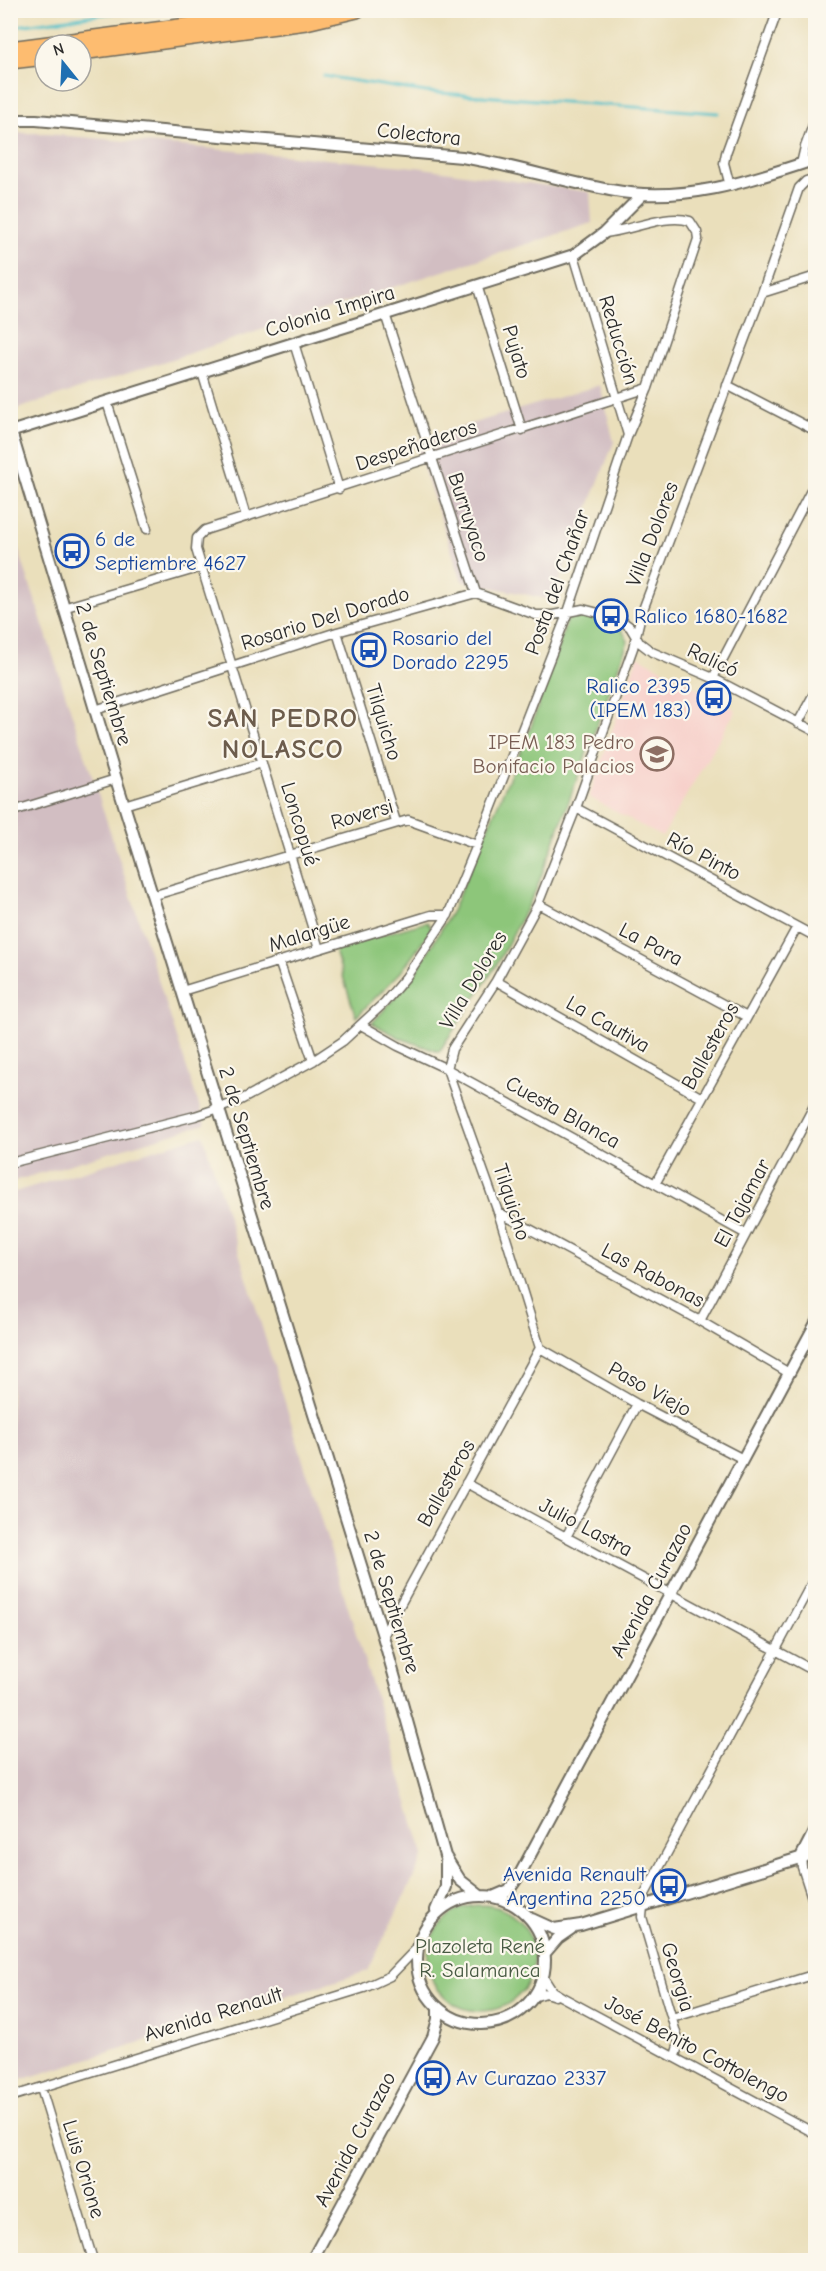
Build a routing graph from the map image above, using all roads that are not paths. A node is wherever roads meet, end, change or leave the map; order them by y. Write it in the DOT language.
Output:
graph roads {
  1 [pos="310,10"];
  2 [pos="357,10"];
  3 [pos="778,10"];
  4 [pos="10,50"];
  5 [pos="93,50"];
  6 [pos="33,58"];
  7 [pos="10,61"];
  8 [pos="816,117"];
  9 [pos="10,120"];
  10 [pos="816,159"];
  11 [pos="801,164"];
  12 [pos="816,178"];
  13 [pos="730,186"];
  14 [pos="643,194"];
  15 [pos="604,233"];
  16 [pos="574,255"];
  17 [pos="816,276"];
  18 [pos="477,285"];
  19 [pos="762,293"];
  20 [pos="385,314"];
  21 [pos="294,343"];
  22 [pos="201,372"];
  23 [pos="727,385"];
  24 [pos="648,388"];
  25 [pos="618,399"];
  26 [pos="107,402"];
  27 [pos="522,430"];
  28 [pos="816,431"];
  29 [pos="11,432"];
  30 [pos="628,435"];
  31 [pos="431,459"];
  32 [pos="816,481"];
  33 [pos="339,489"];
  34 [pos="246,517"];
  35 [pos="147,529"];
  36 [pos="197,538"];
  37 [pos="202,567"];
  38 [pos="476,593"];
  39 [pos="63,608"];
  40 [pos="568,612"];
  41 [pos="337,632"];
  42 [pos="635,636"];
  43 [pos="233,665"];
  44 [pos="713,678"];
  45 [pos="816,690"];
  46 [pos="94,710"];
  47 [pos="798,723"];
  48 [pos="816,732"];
  49 [pos="262,763"];
  50 [pos="116,779"];
  51 [pos="124,805"];
  52 [pos="576,808"];
  53 [pos="10,812"];
  54 [pos="396,822"];
  55 [pos="477,845"];
  56 [pos="290,854"];
  57 [pos="152,896"];
  58 [pos="538,904"];
  59 [pos="447,915"];
  60 [pos="797,927"];
  61 [pos="816,937"];
  62 [pos="319,949"];
  63 [pos="279,961"];
  64 [pos="496,981"];
  65 [pos="182,991"];
  66 [pos="747,1017"];
  67 [pos="361,1025"];
  68 [pos="313,1061"];
  69 [pos="447,1069"];
  70 [pos="702,1098"];
  71 [pos="816,1102"];
  72 [pos="218,1110"];
  73 [pos="10,1163"];
  74 [pos="655,1184"];
  75 [pos="498,1212"];
  76 [pos="746,1234"];
  77 [pos="700,1321"];
  78 [pos="816,1323"];
  79 [pos="540,1348"];
  80 [pos="789,1372"];
  81 [pos="637,1404"];
  82 [pos="743,1459"];
  83 [pos="466,1483"];
  84 [pos="566,1537"];
  85 [pos="816,1575"];
  86 [pos="672,1593"];
  87 [pos="383,1636"];
  88 [pos="776,1650"];
  89 [pos="816,1672"];
  90 [pos="816,1828"];
  91 [pos="816,1853"];
  92 [pos="445,1856"];
  93 [pos="801,1857"];
  94 [pos="520,1874"];
  95 [pos="479,1895"];
  96 [pos="495,1896"];
  97 [pos="517,1905"];
  98 [pos="641,1907"];
  99 [pos="816,1910"];
  100 [pos="528,1916"];
  101 [pos="433,1917"];
  102 [pos="581,1925"];
  103 [pos="416,1949"];
  104 [pos="545,1953"];
  105 [pos="816,1974"];
  106 [pos="543,1977"];
  107 [pos="533,1997"];
  108 [pos="562,1997"];
  109 [pos="438,2009"];
  110 [pos="456,2019"];
  111 [pos="672,2019"];
  112 [pos="433,2037"];
  113 [pos="675,2056"];
  114 [pos="41,2088"];
  115 [pos="10,2097"];
  116 [pos="816,2134"];
  117 [pos="93,2260"];
  118 [pos="312,2260"];
  1 -- 4 [label="highway"];
  2 -- 5 [label="highway"];
  3 -- 13 [label="street"];
  6 -- 7 [label="highway"];
  8 -- 11 [label="street"];
  9 -- 14 [label="street, Colectora"];
  10 -- 11 [label="street, Colectora"];
  11 -- 13 [label="street, Colectora"];
  12 -- 19 [label="street, Villa Dolores"];
  13 -- 14 [label="street, Colectora"];
  14 -- 15 [label="street, Colonia Impira"];
  15 -- 16 [label="street, Colonia Impira"];
  15 -- 24 [label="street, Posta del Chañar"];
  16 -- 18 [label="street, Colonia Impira"];
  16 -- 25 [label="street, Reducción"];
  17 -- 19 [label="street"];
  18 -- 20 [label="street, Colonia Impira"];
  18 -- 27 [label="street, Pujato"];
  19 -- 23 [label="street, Villa Dolores"];
  20 -- 21 [label="street, Colonia Impira"];
  20 -- 31 [label="street, Burruyaco"];
  21 -- 22 [label="street, Colonia Impira"];
  21 -- 33 [label="street"];
  22 -- 26 [label="street, Colonia Impira"];
  22 -- 34 [label="street"];
  23 -- 28 [label="street"];
  23 -- 42 [label="street, Villa Dolores"];
  24 -- 25 [label="street, Despeñaderos"];
  24 -- 30 [label="street, Posta del Chañar"];
  25 -- 27 [label="street, Despeñaderos"];
  25 -- 30 [label="street, Reducción"];
  26 -- 29 [label="street, Colonia Impira"];
  26 -- 35 [label="street"];
  27 -- 31 [label="street, Despeñaderos"];
  29 -- 39 [label="street, 2 de Septiembre"];
  30 -- 40 [label="street, Posta del Chañar"];
  31 -- 33 [label="street, Despeñaderos"];
  31 -- 38 [label="street, Burruyaco"];
  32 -- 44 [label="street"];
  33 -- 34 [label="street, Despeñaderos"];
  34 -- 36 [label="street, Despeñaderos"];
  36 -- 37 [label="street, Loncopué"];
  37 -- 39 [label="street"];
  37 -- 43 [label="street, Loncopué"];
  38 -- 40 [label="street"];
  38 -- 41 [label="street, Rosario Del Dorado"];
  39 -- 46 [label="street, 2 de Septiembre"];
  40 -- 42 [label="street, Ralicó"];
  40 -- 55 [label="street, Posta del Chañar"];
  41 -- 43 [label="street, Rosario Del Dorado"];
  41 -- 54 [label="street, Tilquicho"];
  42 -- 44 [label="street, Ralicó"];
  42 -- 52 [label="street, Villa Dolores"];
  43 -- 46 [label="street, Rosario Del Dorado"];
  43 -- 49 [label="street, Loncopué"];
  44 -- 47 [label="street, Ralicó"];
  45 -- 47 [label="street"];
  46 -- 50 [label="street, 2 de Septiembre"];
  47 -- 48 [label="street, Ralicó"];
  49 -- 51 [label="street"];
  49 -- 56 [label="street, Loncopué"];
  50 -- 51 [label="street, 2 de Septiembre"];
  50 -- 53 [label="street"];
  51 -- 57 [label="street, 2 de Septiembre"];
  52 -- 58 [label="street, Villa Dolores"];
  52 -- 60 [label="street, Río Pinto"];
  54 -- 55 [label="street, Roversi"];
  54 -- 56 [label="street, Roversi"];
  55 -- 59 [label="street, Posta del Chañar"];
  56 -- 57 [label="street, Roversi"];
  56 -- 62 [label="street, Loncopué"];
  57 -- 65 [label="street, 2 de Septiembre"];
  58 -- 64 [label="street, Villa Dolores"];
  58 -- 66 [label="street, La Para"];
  59 -- 62 [label="street, Malargüe"];
  59 -- 67 [label="street, Posta del Chañar"];
  60 -- 61 [label="street, Río Pinto"];
  60 -- 66 [label="street, Ballesteros"];
  62 -- 63 [label="street, Malargüe"];
  63 -- 65 [label="street, Malargüe"];
  63 -- 68 [label="street"];
  64 -- 69 [label="street, Villa Dolores"];
  64 -- 70 [label="street, La Cautiva"];
  65 -- 72 [label="street, 2 de Septiembre"];
  66 -- 70 [label="street, Ballesteros"];
  67 -- 68 [label="street, Posta del Chañar"];
  67 -- 69 [label="street, Cuesta Blanca"];
  68 -- 72 [label="street, Posta del Chañar"];
  69 -- 74 [label="street, Cuesta Blanca"];
  69 -- 75 [label="street, Tilquicho"];
  70 -- 74 [label="street, Ballesteros"];
  71 -- 76 [label="street, El Tajamar"];
  72 -- 73 [label="street, Posta del Chañar"];
  72 -- 87 [label="street, 2 de Septiembre"];
  74 -- 76 [label="street, Cuesta Blanca"];
  75 -- 77 [label="street, Las Rabonas"];
  75 -- 79 [label="street, Tilquicho"];
  76 -- 77 [label="street, El Tajamar"];
  77 -- 80 [label="street, Las Rabonas"];
  78 -- 80 [label="street, Avenida Curazao"];
  79 -- 81 [label="street, Paso Viejo"];
  79 -- 83 [label="street, Ballesteros"];
  80 -- 82 [label="street, Avenida Curazao"];
  81 -- 82 [label="street, Paso Viejo"];
  81 -- 84 [label="street"];
  82 -- 86 [label="street, Avenida Curazao"];
  83 -- 84 [label="street, Julio Lastra"];
  83 -- 87 [label="street, Ballesteros"];
  84 -- 86 [label="street, Julio Lastra"];
  85 -- 88 [label="street"];
  86 -- 88 [label="street, Julio Lastra"];
  86 -- 94 [label="street, Avenida Curazao"];
  87 -- 92 [label="street, 2 de Septiembre"];
  88 -- 89 [label="street, Julio Lastra"];
  88 -- 98 [label="street"];
  90 -- 93 [label="street"];
  91 -- 93 [label="street"];
  92 -- 95 [label="street, 2 de Septiembre"];
  92 -- 101 [label="street, 2 de Septiembre"];
  93 -- 98 [label="street"];
  93 -- 99 [label="street"];
  94 -- 96 [label="street, Avenida Curazao"];
  94 -- 97 [label="street, Avenida Curazao"];
  95 -- 96 [label="street"];
  95 -- 101 [label="street"];
  96 -- 97 [label="street"];
  97 -- 100 [label="street"];
  98 -- 102 [label="street"];
  98 -- 111 [label="street, Georgia"];
  100 -- 102 [label="street"];
  100 -- 104 [label="street"];
  101 -- 103 [label="street"];
  102 -- 104 [label="street"];
  103 -- 109 [label="street"];
  103 -- 114 [label="street, Avenida Renault"];
  104 -- 106 [label="street"];
  105 -- 111 [label="street"];
  106 -- 107 [label="street"];
  106 -- 108 [label="street, José Benito Cottolengo"];
  107 -- 108 [label="street, José Benito Cottolengo"];
  107 -- 110 [label="street"];
  108 -- 113 [label="street, José Benito Cottolengo"];
  109 -- 110 [label="street"];
  109 -- 112 [label="street, Avenida Curazao"];
  110 -- 112 [label="street, Avenida Curazao"];
  111 -- 113 [label="street, Georgia"];
  112 -- 118 [label="street, Avenida Curazao"];
  113 -- 116 [label="street, José Benito Cottolengo"];
  114 -- 115 [label="street, Avenida Renault"];
  114 -- 117 [label="street, Luis Orione"];
}
